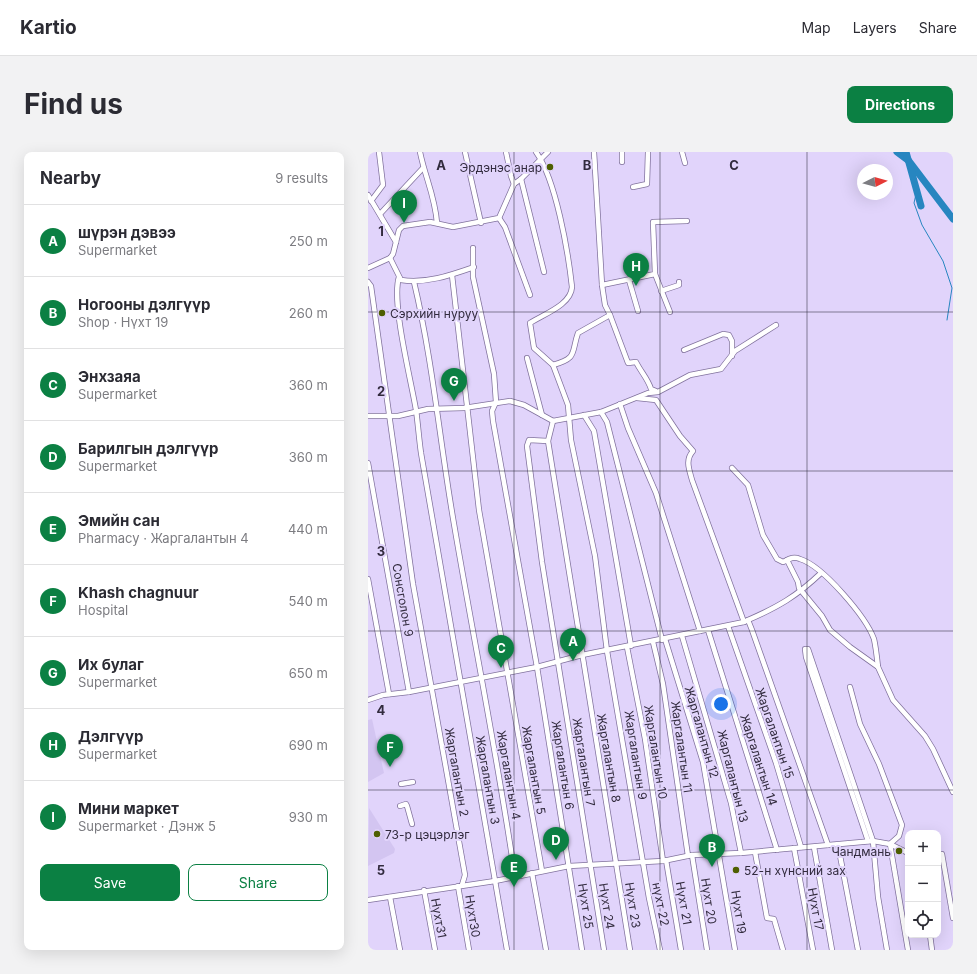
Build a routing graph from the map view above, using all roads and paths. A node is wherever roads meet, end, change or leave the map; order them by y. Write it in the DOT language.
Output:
graph roads {
  1 [pos="379,152"];
  2 [pos="420,152"];
  3 [pos="465,152"];
  4 [pos="506,152"];
  5 [pos="536,152"];
  6 [pos="548,152"];
  7 [pos="594,152"];
  8 [pos="622,152"];
  9 [pos="648,152"];
  10 [pos="682,152"];
  11 [pos="542,160"];
  12 [pos="622,162"];
  13 [pos="685,163"];
  14 [pos="423,168"];
  15 [pos="521,179"];
  16 [pos="514,184"];
  17 [pos="633,187"];
  18 [pos="368,195"];
  19 [pos="371,201"];
  20 [pos="380,214"];
  21 [pos="499,218"];
  22 [pos="687,220"];
  23 [pos="437,223"];
  24 [pos="481,223"];
  25 [pos="396,242"];
  26 [pos="473,248"];
  27 [pos="390,258"];
  28 [pos="474,267"];
  29 [pos="368,268"];
  30 [pos="544,272"];
  31 [pos="452,274"];
  32 [pos="655,274"];
  33 [pos="399,276"];
  34 [pos="629,280"];
  35 [pos="368,282"];
  36 [pos="414,282"];
  37 [pos="679,282"];
  38 [pos="602,285"];
  39 [pos="660,291"];
  40 [pos="530,295"];
  41 [pos="638,311"];
  42 [pos="670,312"];
  43 [pos="610,315"];
  44 [pos="776,325"];
  45 [pos="684,350"];
  46 [pos="732,356"];
  47 [pos="527,358"];
  48 [pos="553,364"];
  49 [pos="658,392"];
  50 [pos="637,398"];
  51 [pos="496,402"];
  52 [pos="620,404"];
  53 [pos="467,407"];
  54 [pos="436,409"];
  55 [pos="416,412"];
  56 [pos="601,412"];
  57 [pos="542,414"];
  58 [pos="368,416"];
  59 [pos="390,416"];
  60 [pos="584,416"];
  61 [pos="570,418"];
  62 [pos="553,421"];
  63 [pos="548,441"];
  64 [pos="368,463"];
  65 [pos="732,468"];
  66 [pos="787,560"];
  67 [pos="821,573"];
  68 [pos="368,579"];
  69 [pos="802,592"];
  70 [pos="746,621"];
  71 [pos="728,626"];
  72 [pos="708,630"];
  73 [pos="700,631"];
  74 [pos="682,636"];
  75 [pos="664,640"];
  76 [pos="653,642"];
  77 [pos="629,647"];
  78 [pos="608,651"];
  79 [pos="582,655"];
  80 [pos="558,662"];
  81 [pos="537,667"];
  82 [pos="878,667"];
  83 [pos="506,672"];
  84 [pos="481,678"];
  85 [pos="461,682"];
  86 [pos="431,687"];
  87 [pos="850,687"];
  88 [pos="409,692"];
  89 [pos="389,694"];
  90 [pos="368,700"];
  91 [pos="837,743"];
  92 [pos="413,782"];
  93 [pos="401,784"];
  94 [pos="953,792"];
  95 [pos="400,806"];
  96 [pos="412,824"];
  97 [pos="870,841"];
  98 [pos="838,844"];
  99 [pos="890,844"];
  100 [pos="828,845"];
  101 [pos="801,847"];
  102 [pos="814,847"];
  103 [pos="794,848"];
  104 [pos="777,850"];
  105 [pos="755,852"];
  106 [pos="905,852"];
  107 [pos="741,853"];
  108 [pos="719,854"];
  109 [pos="941,854"];
  110 [pos="690,856"];
  111 [pos="664,860"];
  112 [pos="643,862"];
  113 [pos="617,863"];
  114 [pos="591,865"];
  115 [pos="569,866"];
  116 [pos="542,871"];
  117 [pos="532,873"];
  118 [pos="515,877"];
  119 [pos="495,881"];
  120 [pos="460,886"];
  121 [pos="424,890"];
  122 [pos="390,897"];
  123 [pos="368,900"];
  124 [pos="953,918"];
  125 [pos="930,938"];
  126 [pos="400,950"];
  127 [pos="435,950"];
  128 [pos="469,950"];
  129 [pos="507,950"];
  130 [pos="546,950"];
  131 [pos="582,950"];
  132 [pos="604,950"];
  133 [pos="630,950"];
  134 [pos="660,950"];
  135 [pos="681,950"];
  136 [pos="707,950"];
  137 [pos="735,950"];
  138 [pos="783,950"];
  139 [pos="813,950"];
  140 [pos="832,950"];
  141 [pos="858,950"];
  142 [pos="887,950"];
  143 [pos="908,950"];
  144 [pos="932,950"];
  1 -- 19 [label="street"];
  2 -- 14 [label="street"];
  3 -- 24 [label="street"];
  4 -- 16 [label="street"];
  5 -- 11 [label="street"];
  6 -- 11 [label="street"];
  7 -- 38 [label="street"];
  8 -- 12 [label="street"];
  9 -- 17 [label="street"];
  10 -- 13 [label="street"];
  11 -- 15 [label="street"];
  11 -- 48 [label="street"];
  14 -- 20 [label="street"];
  14 -- 23 [label="street"];
  15 -- 16 [label="street"];
  15 -- 30 [label="street"];
  16 -- 21 [label="street"];
  18 -- 19 [label="street"];
  19 -- 20 [label="street"];
  20 -- 25 [label="street"];
  21 -- 24 [label="street"];
  21 -- 40 [label="street"];
  22 -- 32 [label="street"];
  23 -- 24 [label="street"];
  23 -- 25 [label="street"];
  25 -- 27 [label="street"];
  26 -- 28 [label="street, Жаргалантын 6"];
  27 -- 29 [label="street"];
  27 -- 33 [label="street"];
  28 -- 31 [label="street"];
  28 -- 51 [label="street, Жаргалантын 6"];
  31 -- 36 [label="street"];
  31 -- 53 [label="street, Жаргалантын 5"];
  32 -- 34 [label="street"];
  32 -- 39 [label="street"];
  33 -- 36 [label="street"];
  33 -- 55 [label="street, Жаргалантын 3"];
  34 -- 38 [label="street"];
  34 -- 41 [label="street"];
  35 -- 59 [label="street, Жаргалантын 2"];
  36 -- 54 [label="street, Жаргалантын 4"];
  37 -- 39 [label="street"];
  38 -- 43 [label="street"];
  39 -- 42 [label="street"];
  43 -- 48 [label="street"];
  43 -- 49 [label="street"];
  44 -- 46 [label="street"];
  45 -- 46 [label="street"];
  46 -- 49 [label="street"];
  47 -- 57 [label="street"];
  48 -- 61 [label="street, Жаргалантын 9"];
  49 -- 50 [label="street"];
  50 -- 52 [label="street"];
  50 -- 70 [label="street"];
  51 -- 53 [label="street"];
  51 -- 57 [label="street"];
  51 -- 81 [label="street, Жаргалантын 6"];
  52 -- 56 [label="street"];
  52 -- 73 [label="street"];
  53 -- 54 [label="street"];
  53 -- 83 [label="street, Жаргалантын 5"];
  54 -- 55 [label="street"];
  54 -- 84 [label="street, Жаргалантын 4"];
  55 -- 59 [label="street"];
  55 -- 85 [label="street, Жаргалантын 3"];
  56 -- 60 [label="street"];
  56 -- 75 [label="street, Жаргалантын 12"];
  57 -- 62 [label="street"];
  58 -- 59 [label="street"];
  59 -- 86 [label="street, Жаргалантын 2"];
  60 -- 61 [label="street"];
  60 -- 77 [label="street, Жаргалантын 10"];
  61 -- 62 [label="street"];
  61 -- 78 [label="street, Жаргалантын 9"];
  62 -- 63 [label="street"];
  63 -- 79 [label="street, Жаргалантын 8"];
  63 -- 80 [label="street, Жаргалантын 7"];
  64 -- 88 [label="street, Сонсголон 9"];
  65 -- 66 [label="street"];
  66 -- 67 [label="street"];
  66 -- 69 [label="street"];
  67 -- 69 [label="street"];
  67 -- 82 [label="street"];
  68 -- 89 [label="street"];
  69 -- 70 [label="street"];
  69 -- 82 [label="street"];
  70 -- 71 [label="street"];
  70 -- 100 [label="street"];
  71 -- 72 [label="street"];
  71 -- 101 [label="street, Жаргалантын 15"];
  72 -- 73 [label="street"];
  72 -- 104 [label="street, Жаргалантын 14"];
  73 -- 74 [label="street"];
  74 -- 75 [label="street"];
  74 -- 107 [label="street, Жаргалантын 13"];
  75 -- 76 [label="street"];
  75 -- 108 [label="street, Жаргалантын 12"];
  76 -- 77 [label="street"];
  76 -- 110 [label="street, Жаргалантын 11"];
  77 -- 78 [label="street"];
  77 -- 111 [label="street, Жаргалантын 10"];
  78 -- 79 [label="street"];
  78 -- 112 [label="street, Жаргалантын 9"];
  79 -- 80 [label="street"];
  79 -- 113 [label="street, Жаргалантын 8"];
  80 -- 81 [label="street"];
  80 -- 114 [label="street, Жаргалантын 7"];
  81 -- 83 [label="street"];
  81 -- 115 [label="street, Жаргалантын 6"];
  82 -- 94 [label="street"];
  83 -- 84 [label="street"];
  83 -- 116 [label="street, Жаргалантын 5"];
  84 -- 85 [label="street"];
  84 -- 118 [label="street, Жаргалантын 4"];
  85 -- 86 [label="street"];
  85 -- 119 [label="street, Жаргалантын 3"];
  86 -- 88 [label="street"];
  86 -- 120 [label="street, Жаргалантын 2"];
  87 -- 99 [label="street"];
  88 -- 89 [label="street"];
  89 -- 90 [label="street"];
  91 -- 91 [label="street"];
  91 -- 97 [label="street"];
  92 -- 93 [label="street"];
  95 -- 96 [label="street"];
  97 -- 98 [label="street"];
  97 -- 99 [label="street"];
  97 -- 142 [label="street"];
  98 -- 100 [label="street"];
  98 -- 141 [label="street"];
  99 -- 106 [label="street"];
  99 -- 143 [label="street"];
  100 -- 102 [label="street"];
  101 -- 102 [label="street"];
  101 -- 103 [label="street"];
  102 -- 140 [label="street"];
  103 -- 104 [label="street"];
  103 -- 139 [label="street, Нүхт 17"];
  104 -- 105 [label="street"];
  105 -- 107 [label="street"];
  105 -- 138 [label="street"];
  107 -- 108 [label="street"];
  108 -- 110 [label="street"];
  108 -- 137 [label="street, Нүхт 19"];
  109 -- 124 [label="street"];
  110 -- 111 [label="street"];
  110 -- 136 [label="street, Нүхт 20"];
  111 -- 112 [label="street"];
  111 -- 135 [label="street, Нүхт 21"];
  112 -- 113 [label="street"];
  112 -- 134 [label="street, нүхт 22"];
  113 -- 114 [label="street"];
  113 -- 133 [label="street, Нүхт 23"];
  114 -- 115 [label="street"];
  114 -- 132 [label="street, Нүхт 24"];
  115 -- 116 [label="street"];
  115 -- 131 [label="street, Нүхт 25"];
  116 -- 117 [label="street"];
  117 -- 118 [label="street"];
  117 -- 130 [label="street"];
  118 -- 119 [label="street"];
  119 -- 120 [label="street"];
  119 -- 129 [label="street, Жаргалантын 3"];
  120 -- 121 [label="street"];
  120 -- 128 [label="street, Нүхт30"];
  121 -- 122 [label="street"];
  121 -- 127 [label="street, Нүхт31"];
  122 -- 123 [label="street"];
  122 -- 126 [label="street"];
  125 -- 144 [label="street"];
}
